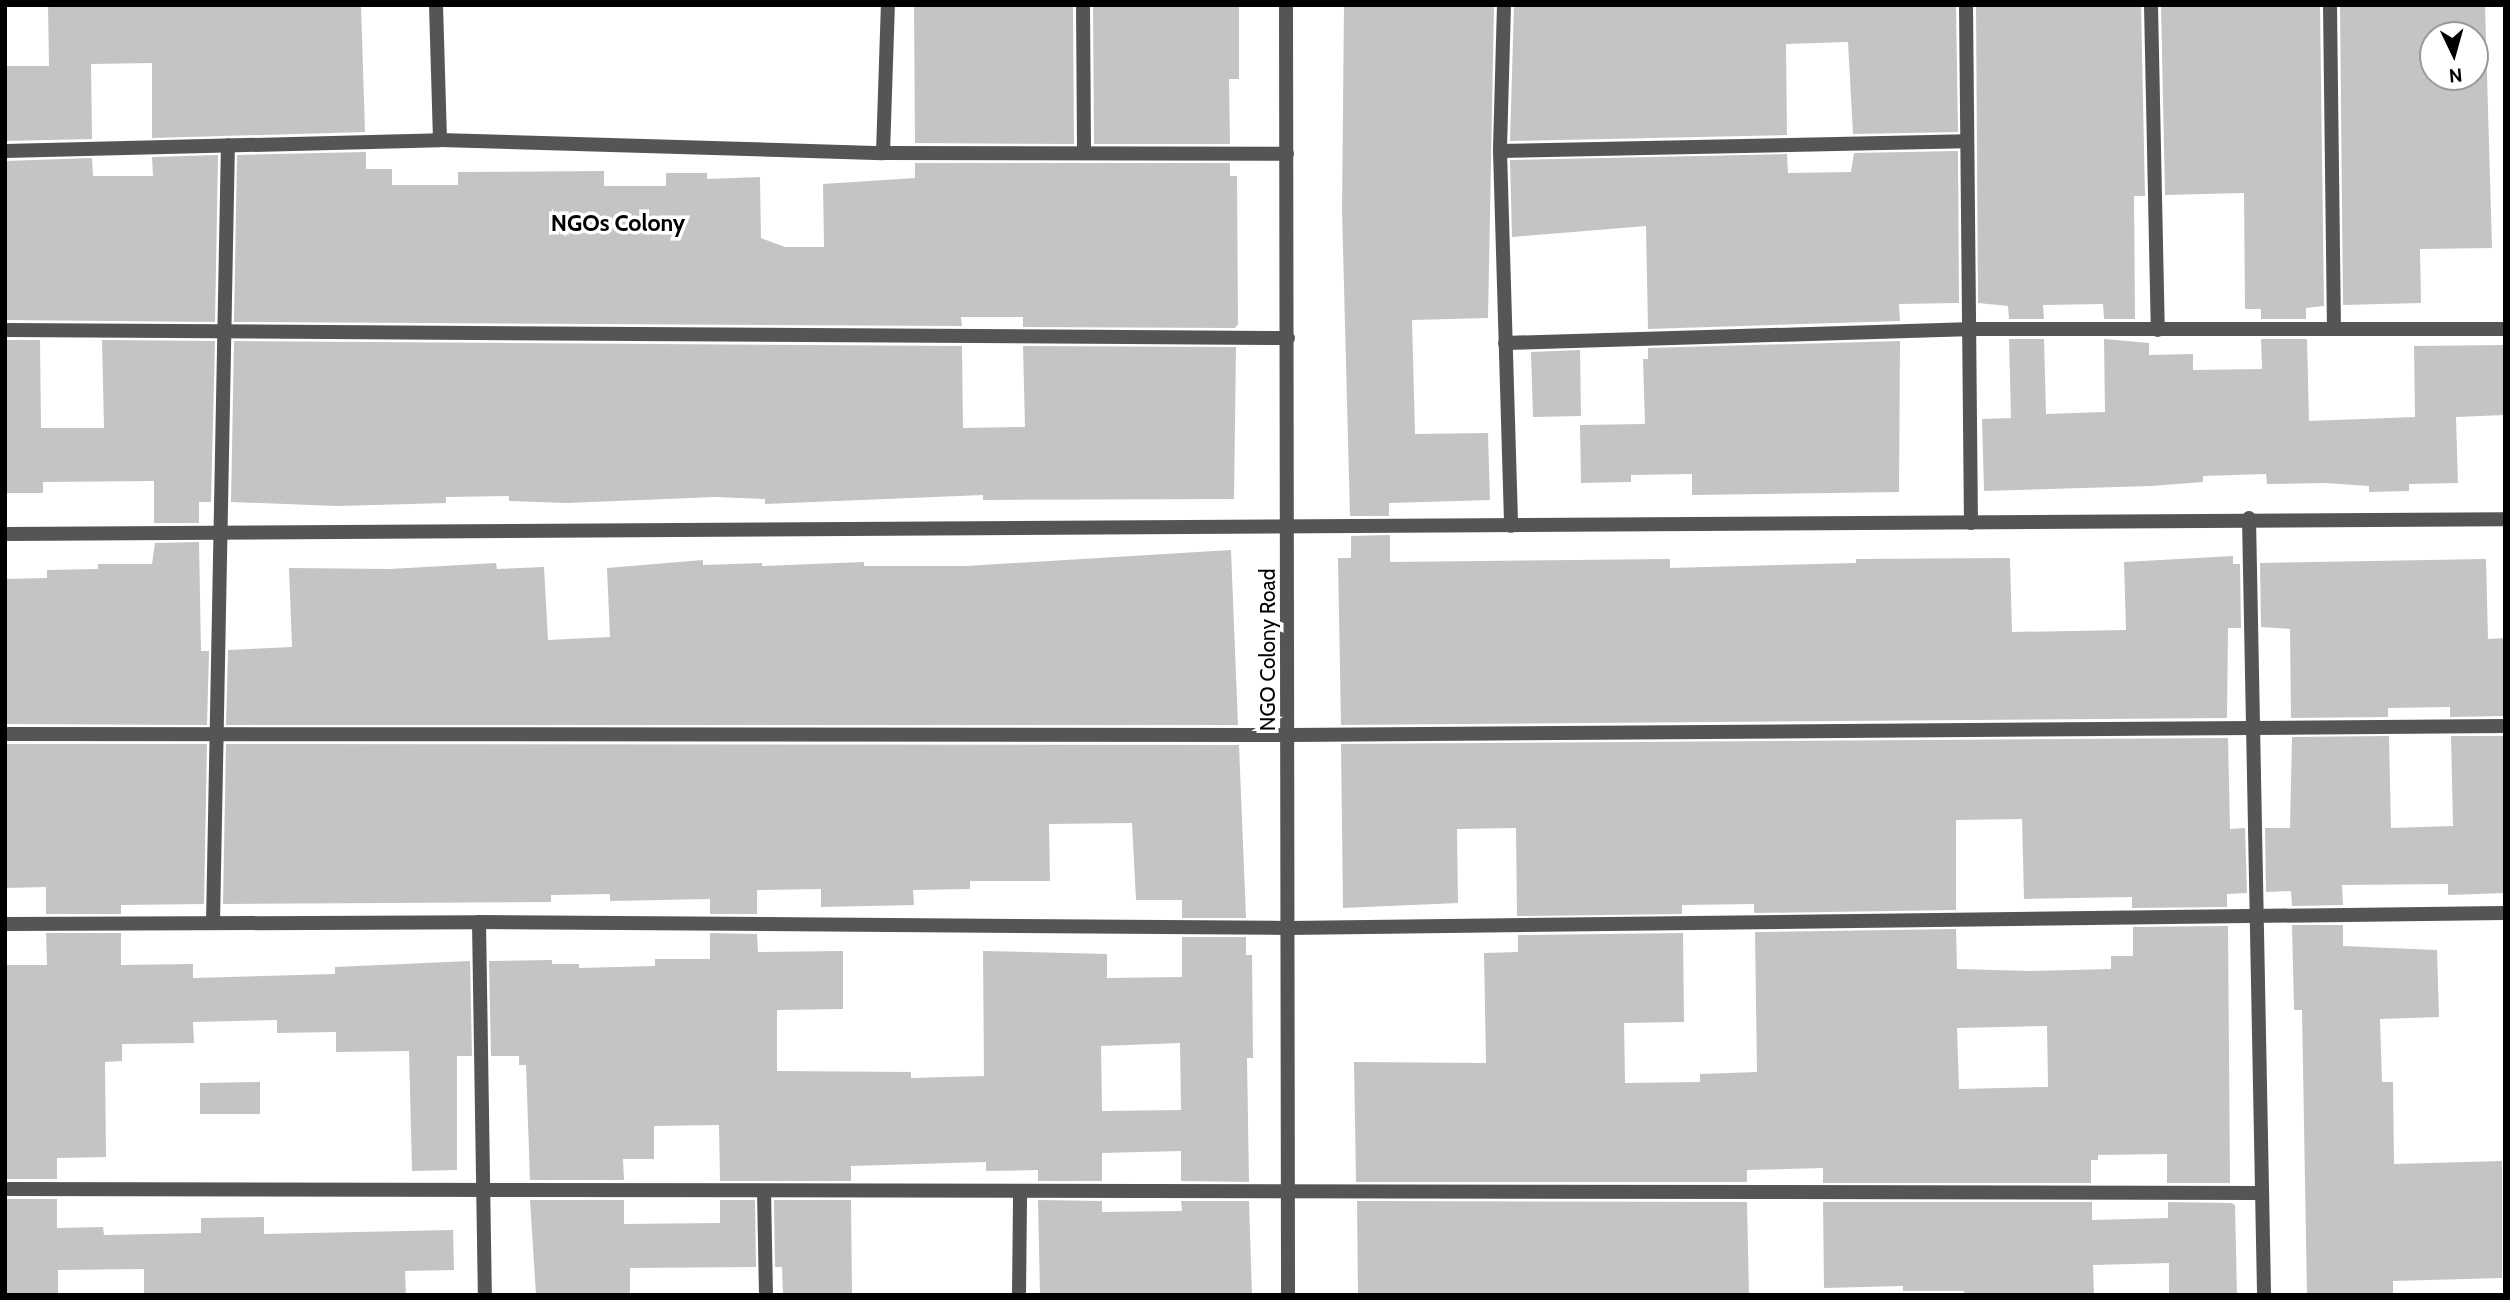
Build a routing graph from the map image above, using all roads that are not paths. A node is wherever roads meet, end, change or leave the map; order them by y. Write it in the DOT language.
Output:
graph roads {
  1 [pos="436,5"];
  2 [pos="888,5"];
  3 [pos="1083,5"];
  4 [pos="1286,5"];
  5 [pos="1504,5"];
  6 [pos="1966,5"];
  7 [pos="2151,5"];
  8 [pos="2330,5"];
  9 [pos="440,140"];
  10 [pos="1965,141"];
  11 [pos="228,145"];
  12 [pos="5,151"];
  13 [pos="1500,151"];
  14 [pos="883,153"];
  15 [pos="1084,153"];
  16 [pos="1287,153"];
  17 [pos="2334,328"];
  18 [pos="1966,329"];
  19 [pos="2505,329"];
  20 [pos="5,330"];
  21 [pos="2158,330"];
  22 [pos="225,331"];
  23 [pos="1288,338"];
  24 [pos="1505,343"];
  25 [pos="2249,518"];
  26 [pos="2505,519"];
  27 [pos="1971,523"];
  28 [pos="1511,526"];
  29 [pos="1288,529"];
  30 [pos="5,534"];
  31 [pos="221,535"];
  32 [pos="2505,726"];
  33 [pos="2256,728"];
  34 [pos="5,734"];
  35 [pos="217,734"];
  36 [pos="1289,735"];
  37 [pos="2259,912"];
  38 [pos="2505,913"];
  39 [pos="479,922"];
  40 [pos="213,923"];
  41 [pos="5,925"];
  42 [pos="1288,928"];
  43 [pos="5,1189"];
  44 [pos="485,1191"];
  45 [pos="764,1191"];
  46 [pos="1020,1192"];
  47 [pos="1287,1193"];
  48 [pos="2262,1193"];
  49 [pos="485,1295"];
  50 [pos="766,1295"];
  51 [pos="1019,1295"];
  52 [pos="1288,1295"];
  53 [pos="2264,1295"];
  1 -- 9 [label="street"];
  2 -- 14 [label="street"];
  3 -- 15 [label="street"];
  4 -- 16 [label="street, NGO Colony Road"];
  5 -- 13 [label="street"];
  6 -- 10 [label="street"];
  7 -- 21 [label="street"];
  8 -- 17 [label="street"];
  9 -- 11 [label="street"];
  9 -- 14 [label="street"];
  10 -- 13 [label="street"];
  10 -- 18 [label="street"];
  11 -- 12 [label="street"];
  11 -- 22 [label="street"];
  13 -- 24 [label="street"];
  14 -- 15 [label="street"];
  15 -- 16 [label="street"];
  16 -- 23 [label="street, NGO Colony Road"];
  17 -- 19 [label="street"];
  17 -- 21 [label="street"];
  18 -- 21 [label="street"];
  18 -- 24 [label="street"];
  18 -- 27 [label="street"];
  20 -- 22 [label="street"];
  22 -- 23 [label="street"];
  22 -- 31 [label="street"];
  23 -- 29 [label="street, NGO Colony Road"];
  24 -- 28 [label="street"];
  25 -- 26 [label="street"];
  25 -- 27 [label="street"];
  25 -- 33 [label="street"];
  27 -- 28 [label="street"];
  28 -- 29 [label="street"];
  29 -- 31 [label="street"];
  29 -- 36 [label="street, NGO Colony Road"];
  30 -- 31 [label="street"];
  31 -- 35 [label="street"];
  32 -- 33 [label="street"];
  33 -- 36 [label="street"];
  33 -- 37 [label="street"];
  34 -- 35 [label="street"];
  35 -- 36 [label="street"];
  35 -- 40 [label="street"];
  36 -- 42 [label="street, NGO Colony Road"];
  37 -- 38 [label="street"];
  37 -- 42 [label="street"];
  37 -- 48 [label="street"];
  39 -- 40 [label="street"];
  39 -- 42 [label="street"];
  39 -- 44 [label="street"];
  40 -- 41 [label="street"];
  42 -- 47 [label="street, NGO Colony Road"];
  43 -- 44 [label="street"];
  44 -- 45 [label="street"];
  44 -- 49 [label="street"];
  45 -- 46 [label="street"];
  45 -- 50 [label="street"];
  46 -- 47 [label="street"];
  46 -- 51 [label="street"];
  47 -- 48 [label="street"];
  47 -- 52 [label="street, NGO Colony Road"];
  48 -- 53 [label="street"];
}
